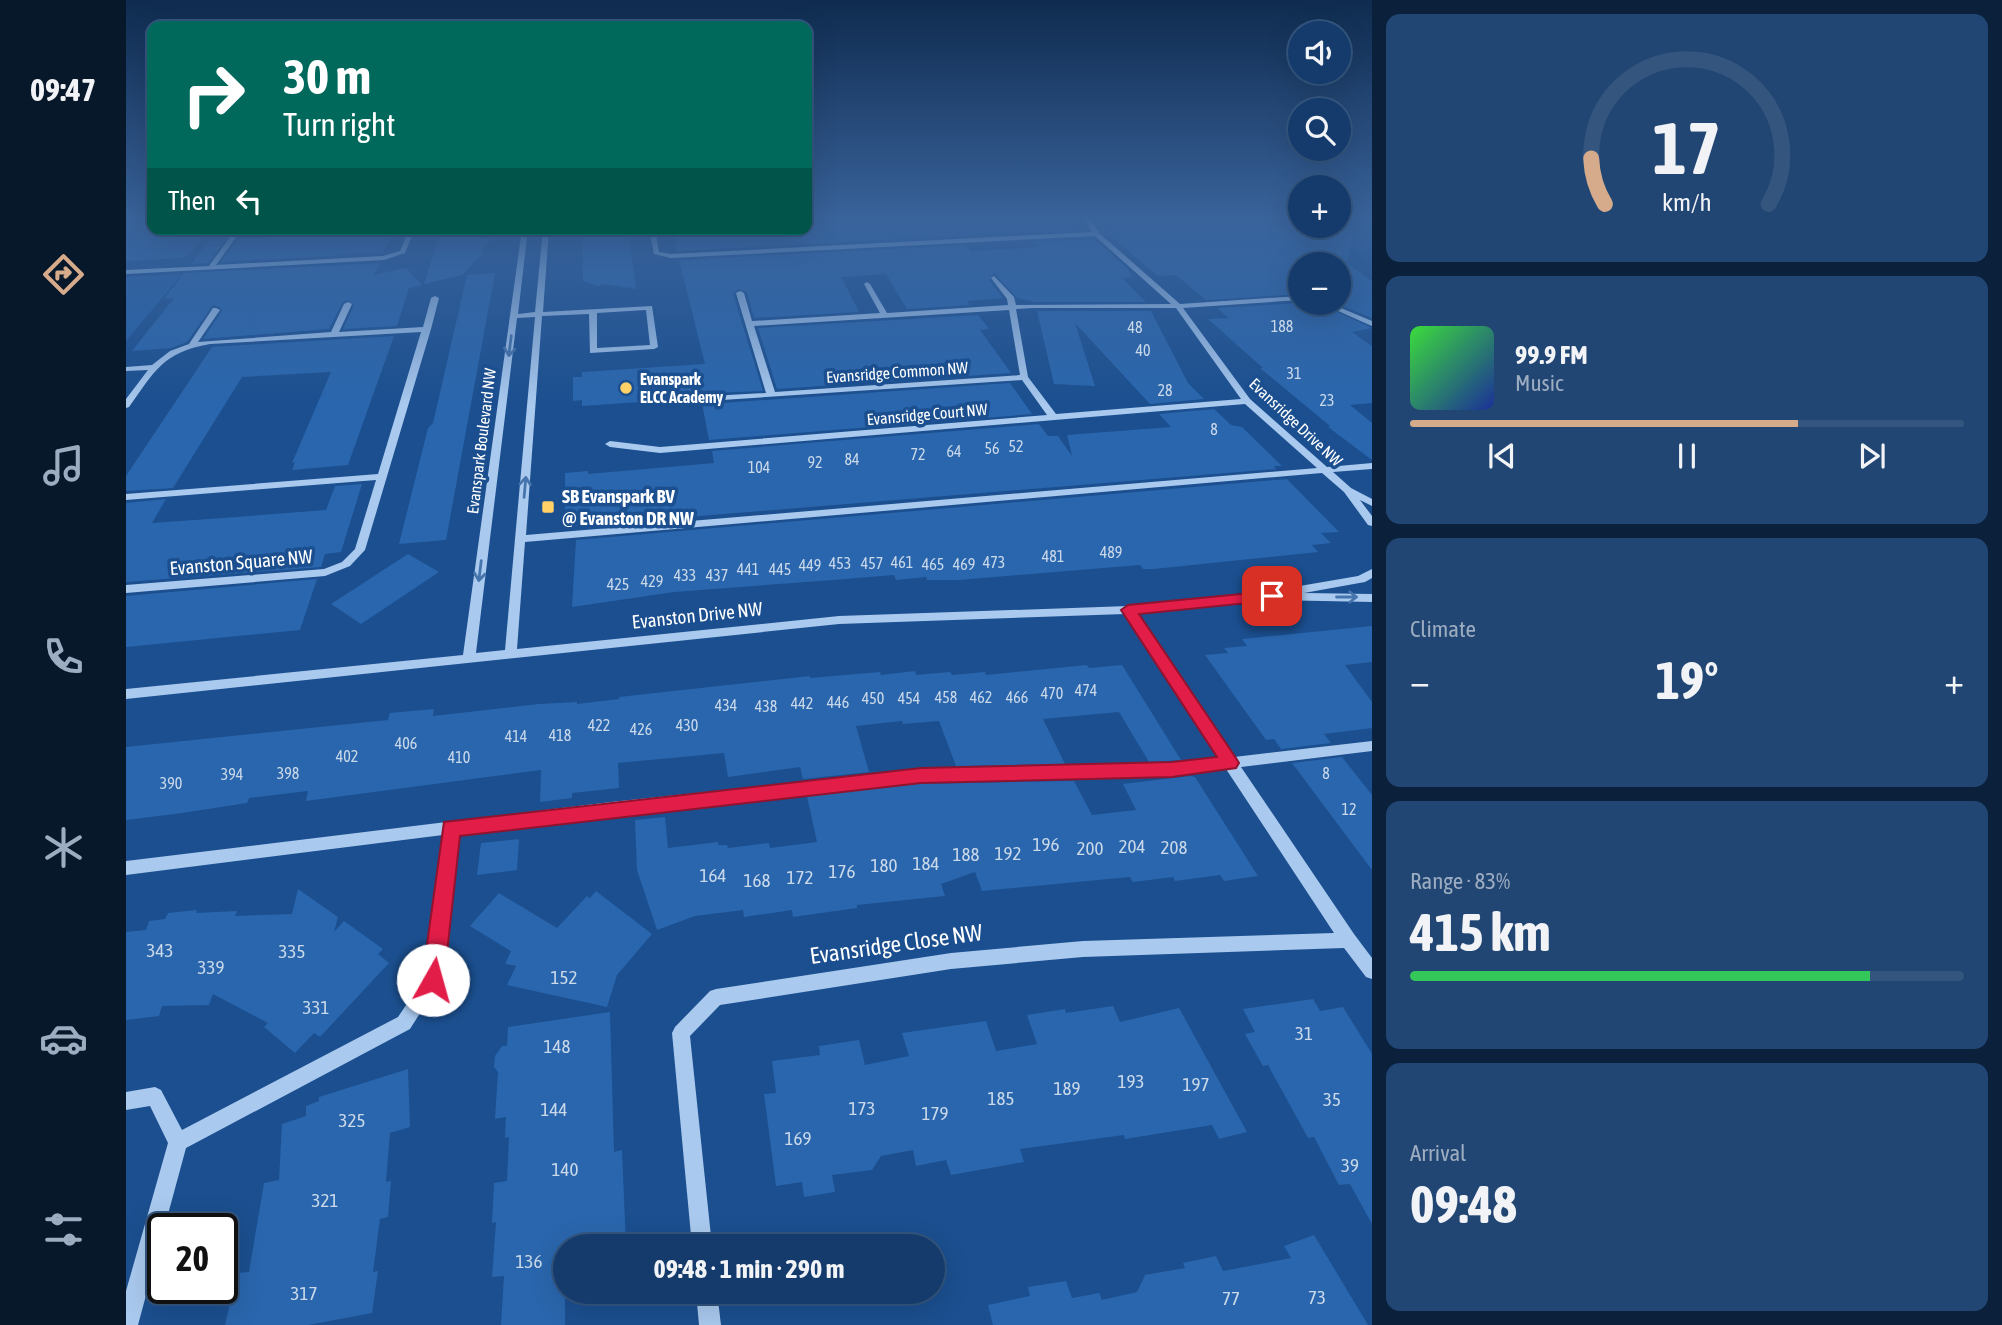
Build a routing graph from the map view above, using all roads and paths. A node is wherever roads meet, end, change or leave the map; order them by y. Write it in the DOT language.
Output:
graph roads {
  1 [pos="518,282"];
  2 [pos="542,282"];
  3 [pos="997,282"];
  4 [pos="1150,282"];
  5 [pos="867,284"];
  6 [pos="740,293"];
  7 [pos="435,298"];
  8 [pos="1288,299"];
  9 [pos="348,304"];
  10 [pos="1178,306"];
  11 [pos="1012,307"];
  12 [pos="216,310"];
  13 [pos="593,312"];
  14 [pos="539,315"];
  15 [pos="1351,315"];
  16 [pos="513,316"];
  17 [pos="886,316"];
  18 [pos="748,324"];
  19 [pos="1372,324"];
  20 [pos="426,329"];
  21 [pos="334,334"];
  22 [pos="193,344"];
  23 [pos="154,367"];
  24 [pos="126,369"];
  25 [pos="1024,377"];
  26 [pos="771,394"];
  27 [pos="710,399"];
  28 [pos="1247,401"];
  29 [pos="126,405"];
  30 [pos="1053,417"];
  31 [pos="610,444"];
  32 [pos="1372,466"];
  33 [pos="1325,470"];
  34 [pos="382,477"];
  35 [pos="1347,490"];
  36 [pos="126,497"];
  37 [pos="1372,503"];
  38 [pos="1372,523"];
  39 [pos="521,539"];
  40 [pos="1372,573"];
  41 [pos="126,589"];
  42 [pos="1272,596"];
  43 [pos="1372,598"];
  44 [pos="1128,610"];
  45 [pos="511,653"];
  46 [pos="469,657"];
  47 [pos="126,694"];
  48 [pos="1372,746"];
  49 [pos="1230,763"];
  50 [pos="451,828"];
  51 [pos="126,868"];
  52 [pos="1348,940"];
  53 [pos="1372,971"];
  54 [pos="126,1101"];
  55 [pos="178,1142"];
  56 [pos="701,1234"];
  57 [pos="708,1304"];
  58 [pos="127,1325"];
  59 [pos="710,1325"];
  1 -- 16 [label="street, Evanspark Boulevard NW"];
  2 -- 14 [label="street"];
  3 -- 11 [label="street"];
  4 -- 10 [label="street, Evansridge Drive NW"];
  5 -- 17 [label="street"];
  6 -- 18 [label="street"];
  7 -- 20 [label="street, Evanston Square NW"];
  8 -- 10 [label="street"];
  9 -- 21 [label="street"];
  10 -- 11 [label="street"];
  10 -- 28 [label="street, Evansridge Drive NW"];
  11 -- 17 [label="street"];
  11 -- 25 [label="street"];
  12 -- 22 [label="street"];
  13 -- 13 [label="street"];
  13 -- 14 [label="street"];
  14 -- 16 [label="street"];
  39 -- 14 [label="street, one-way"];
  15 -- 19 [label="street"];
  16 -- 46 [label="street, Evanspark Boulevard NW, one-way"];
  17 -- 18 [label="street"];
  18 -- 26 [label="street"];
  20 -- 21 [label="street"];
  20 -- 34 [label="street, Evanston Square NW"];
  21 -- 22 [label="street"];
  22 -- 23 [label="street"];
  23 -- 24 [label="street"];
  23 -- 29 [label="street"];
  25 -- 26 [label="street, Evansridge Common NW"];
  25 -- 30 [label="street"];
  26 -- 27 [label="street, Evansridge Common NW"];
  28 -- 30 [label="street, Evansridge Court NW"];
  28 -- 33 [label="street, Evansridge Drive NW"];
  30 -- 31 [label="street, Evansridge Court NW"];
  32 -- 33 [label="street"];
  33 -- 35 [label="street, Evansridge Drive NW"];
  33 -- 39 [label="street"];
  34 -- 36 [label="street"];
  34 -- 41 [label="street, Evanston Square NW"];
  35 -- 37 [label="street, Evansridge Drive NW"];
  35 -- 38 [label="street, Evansridge Drive NW"];
  39 -- 45 [label="street"];
  40 -- 42 [label="street, Evanston Drive NW"];
  42 -- 43 [label="street, Evanston Drive NW, one-way"];
  42 -- 44 [label="street, Evanston Drive NW"];
  44 -- 45 [label="street, Evanston Drive NW"];
  44 -- 49 [label="street"];
  45 -- 46 [label="street, Evanston Drive NW"];
  46 -- 47 [label="street, Evanston Drive NW"];
  48 -- 49 [label="street"];
  49 -- 50 [label="street"];
  49 -- 52 [label="street"];
  50 -- 51 [label="street"];
  50 -- 55 [label="street"];
  52 -- 53 [label="street"];
  52 -- 56 [label="street, Evansridge Close NW"];
  54 -- 55 [label="street"];
  55 -- 58 [label="street"];
  57 -- 59 [label="street"];
}
